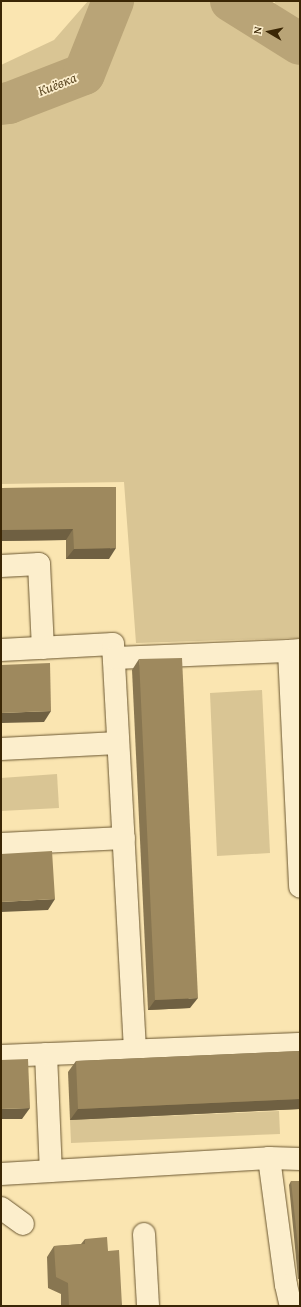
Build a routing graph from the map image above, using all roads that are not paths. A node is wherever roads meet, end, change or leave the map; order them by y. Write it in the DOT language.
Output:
graph roads {
  1 [pos="1,566"];
  2 [pos="43,648"];
  3 [pos="1,650"];
  4 [pos="294,650"];
  5 [pos="114,658"];
  6 [pos="118,743"];
  7 [pos="1,749"];
  8 [pos="124,838"];
  9 [pos="1,844"];
  10 [pos="300,887"];
  11 [pos="300,1044"];
  12 [pos="136,1051"];
  13 [pos="46,1054"];
  14 [pos="1,1056"];
  15 [pos="269,1158"];
  16 [pos="300,1159"];
  17 [pos="51,1171"];
  18 [pos="1,1174"];
  19 [pos="1,1208"];
  20 [pos="23,1224"];
  21 [pos="144,1234"];
  22 [pos="148,1306"];
  23 [pos="291,1306"];
  1 -- 2 [label="street"];
  2 -- 3 [label="street"];
  2 -- 5 [label="street"];
  4 -- 5 [label="street"];
  4 -- 10 [label="street"];
  5 -- 6 [label="street"];
  6 -- 7 [label="street"];
  6 -- 8 [label="street"];
  8 -- 9 [label="street"];
  8 -- 12 [label="street"];
  11 -- 12 [label="street"];
  12 -- 13 [label="street"];
  13 -- 14 [label="street"];
  13 -- 17 [label="street"];
  15 -- 16 [label="street"];
  15 -- 17 [label="street"];
  15 -- 23 [label="street"];
  17 -- 18 [label="street"];
  19 -- 20 [label="street"];
  21 -- 22 [label="street"];
}
